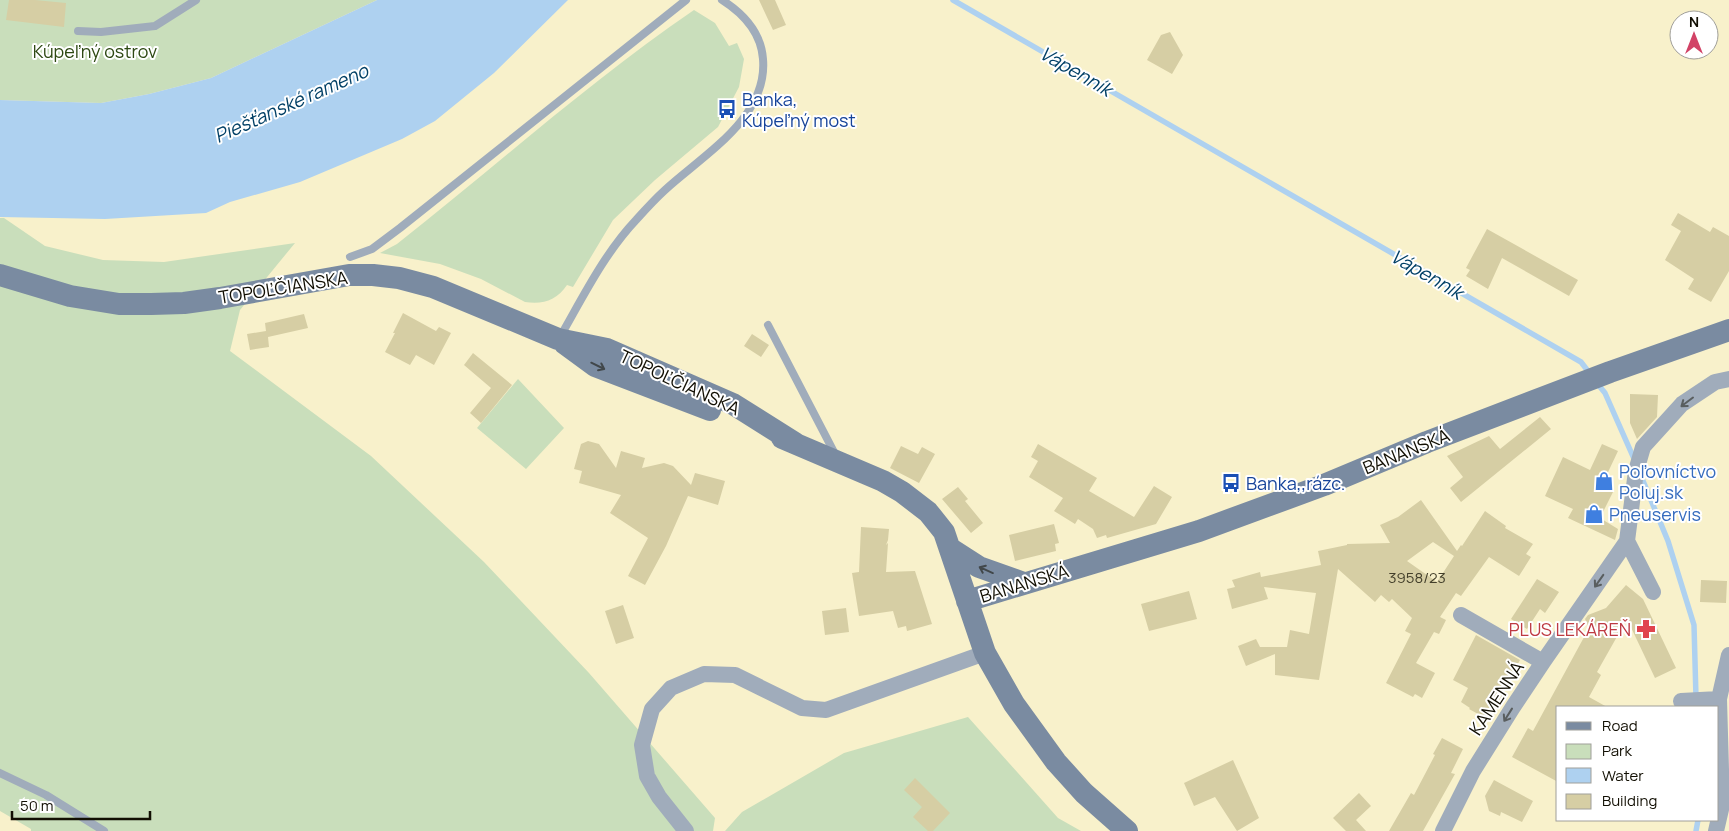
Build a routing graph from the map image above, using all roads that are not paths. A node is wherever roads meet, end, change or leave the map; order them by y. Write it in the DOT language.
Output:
graph roads {
  1 [pos="196,0"];
  2 [pos="686,0"];
  3 [pos="722,0"];
  4 [pos="78,31"];
  5 [pos="350,257"];
  6 [pos="0,275"];
  7 [pos="768,325"];
  8 [pos="1729,330"];
  9 [pos="558,339"];
  10 [pos="1729,380"];
  11 [pos="838,461"];
  12 [pos="1628,541"];
  13 [pos="951,549"];
  14 [pos="1024,583"];
  15 [pos="1653,592"];
  16 [pos="967,601"];
  17 [pos="1461,615"];
  18 [pos="985,654"];
  19 [pos="1729,655"];
  20 [pos="1542,662"];
  21 [pos="1712,699"];
  22 [pos="1681,701"];
  23 [pos="1713,706"];
  24 [pos="1719,755"];
  25 [pos="0,773"];
  26 [pos="1725,803"];
  27 [pos="104,831"];
  28 [pos="686,831"];
  29 [pos="1127,831"];
  30 [pos="1443,831"];
  31 [pos="1716,831"];
  1 -- 4 [label="lane"];
  2 -- 5 [label="lane"];
  3 -- 9 [label="lane"];
  6 -- 9 [label="main road, TOPOĽČIANSKA"];
  7 -- 11 [label="lane"];
  8 -- 14 [label="main road, BANANSKÁ"];
  9 -- 11 [label="main road, TOPOĽČIANSKA"];
  10 -- 12 [label="street, KAMENNÁ, one-way"];
  11 -- 13 [label="main road, TOPOĽČIANSKA"];
  12 -- 15 [label="street"];
  12 -- 20 [label="street, KAMENNÁ, one-way"];
  14 -- 13 [label="main road, one-way"];
  13 -- 16 [label="main road, TOPOĽČIANSKA"];
  14 -- 16 [label="main road, BANANSKÁ"];
  16 -- 18 [label="main road, TOPOĽČIANSKA"];
  17 -- 20 [label="street"];
  18 -- 28 [label="street"];
  18 -- 29 [label="main road, TOPOĽČIANSKA"];
  19 -- 21 [label="street"];
  20 -- 30 [label="street, KAMENNÁ, one-way"];
  21 -- 22 [label="street"];
  21 -- 23 [label="street"];
  24 -- 26 [label="street"];
  25 -- 27 [label="lane"];
  26 -- 31 [label="street"];
}
